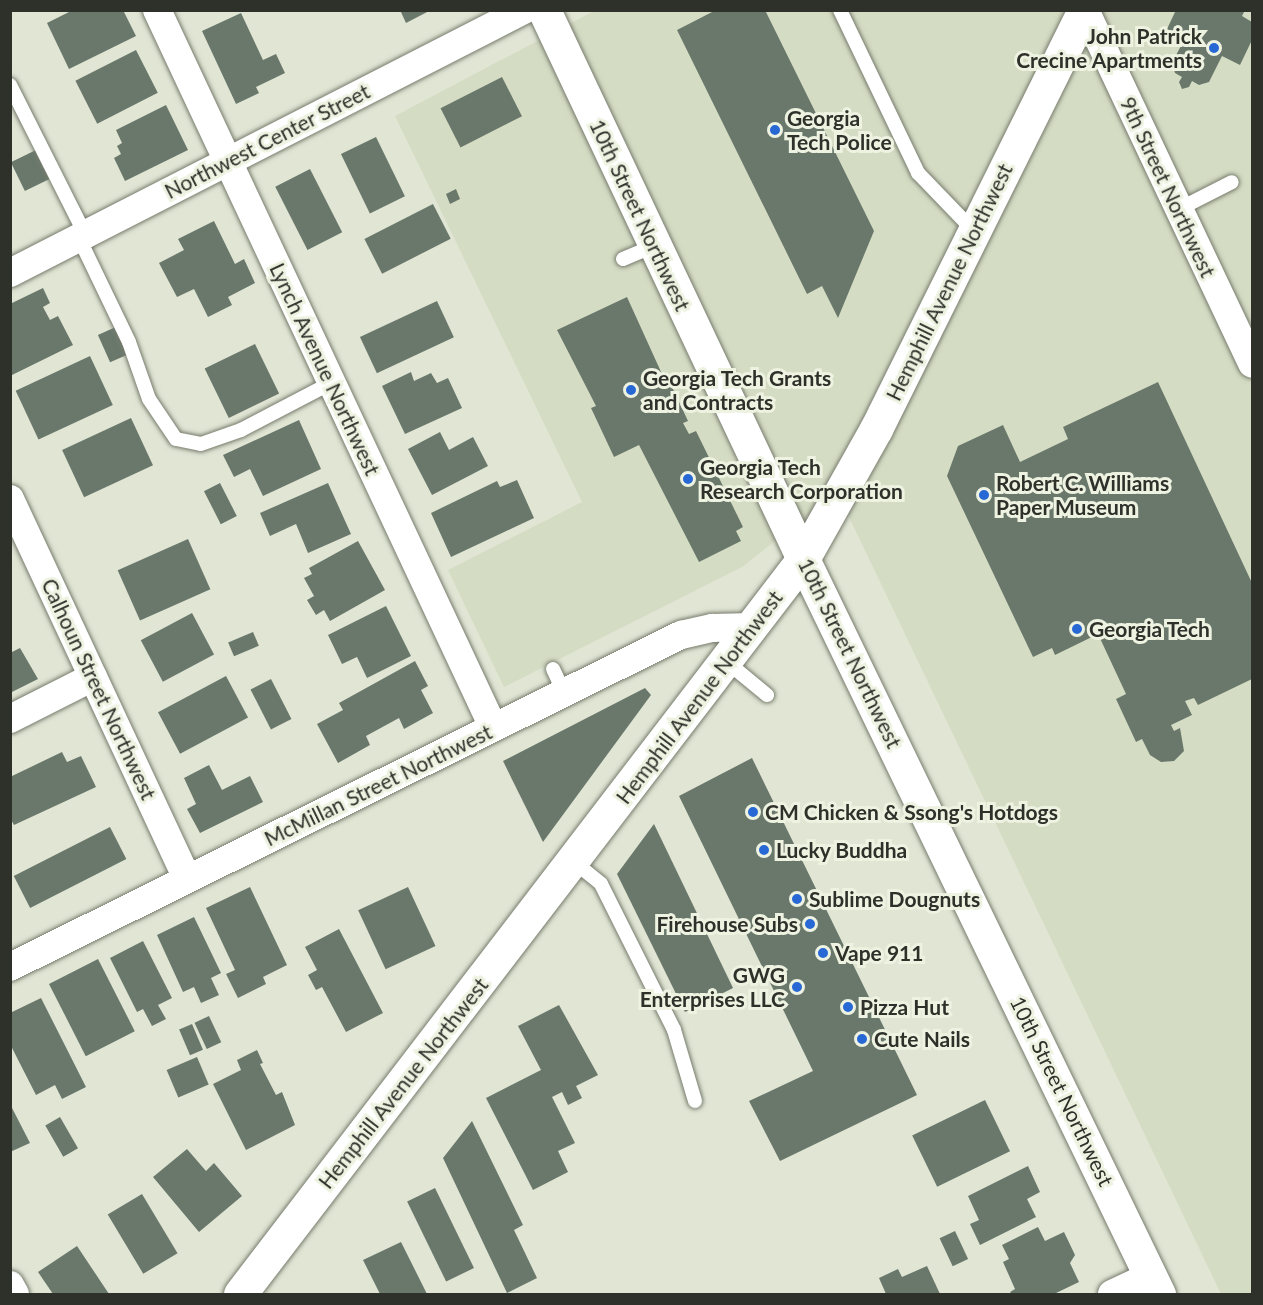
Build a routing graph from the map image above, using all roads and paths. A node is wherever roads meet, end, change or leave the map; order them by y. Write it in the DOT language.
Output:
graph roads {
  1 [pos="524,10"];
  2 [pos="544,10"];
  3 [pos="840,10"];
  4 [pos="1084,10"];
  5 [pos="159,11"];
  6 [pos="10,85"];
  7 [pos="227,161"];
  8 [pos="1232,182"];
  9 [pos="1179,208"];
  10 [pos="974,231"];
  11 [pos="82,236"];
  12 [pos="654,246"];
  13 [pos="623,259"];
  14 [pos="10,273"];
  15 [pos="1244,326"];
  16 [pos="1252,364"];
  17 [pos="332,383"];
  18 [pos="10,499"];
  19 [pos="803,559"];
  20 [pos="753,627"];
  21 [pos="727,662"];
  22 [pos="93,677"];
  23 [pos="767,695"];
  24 [pos="10,719"];
  25 [pos="493,727"];
  26 [pos="573,861"];
  27 [pos="187,879"];
  28 [pos="10,967"];
  29 [pos="695,1101"];
  30 [pos="10,1285"];
  31 [pos="1155,1285"];
  32 [pos="15,1294"];
  33 [pos="240,1294"];
  34 [pos="1112,1294"];
  1 -- 7 [label="street, Northwest Center Street"];
  2 -- 12 [label="street, 10th Street Northwest"];
  3 -- 10 [label="lane"];
  4 -- 9 [label="street, 9th Street Northwest"];
  4 -- 10 [label="street, Hemphill Avenue Northwest"];
  5 -- 7 [label="street, Lynch Avenue Northwest"];
  6 -- 11 [label="lane"];
  7 -- 11 [label="street, Northwest Center Street"];
  7 -- 17 [label="street, Lynch Avenue Northwest"];
  8 -- 9 [label="lane"];
  9 -- 15 [label="street, 9th Street Northwest"];
  10 -- 19 [label="street, Hemphill Avenue Northwest"];
  11 -- 14 [label="street, Northwest Center Street"];
  11 -- 17 [label="lane"];
  12 -- 13 [label="lane"];
  12 -- 19 [label="street, 10th Street Northwest"];
  15 -- 16 [label="street, 9th Street Northwest"];
  17 -- 25 [label="street, Lynch Avenue Northwest"];
  18 -- 22 [label="street, Calhoun Street Northwest"];
  19 -- 20 [label="street, Hemphill Avenue Northwest"];
  19 -- 31 [label="street, 10th Street Northwest"];
  20 -- 21 [label="street, Hemphill Avenue Northwest"];
  20 -- 25 [label="street, McMillan Street Northwest"];
  21 -- 23 [label="lane"];
  21 -- 26 [label="street, Hemphill Avenue Northwest"];
  22 -- 24 [label="street"];
  22 -- 27 [label="street, Calhoun Street Northwest"];
  25 -- 27 [label="street, McMillan Street Northwest"];
  26 -- 29 [label="lane"];
  26 -- 33 [label="street, Hemphill Avenue Northwest"];
  27 -- 28 [label="street, McMillan Street Northwest"];
  30 -- 32 [label="street"];
  31 -- 34 [label="street"];
}
